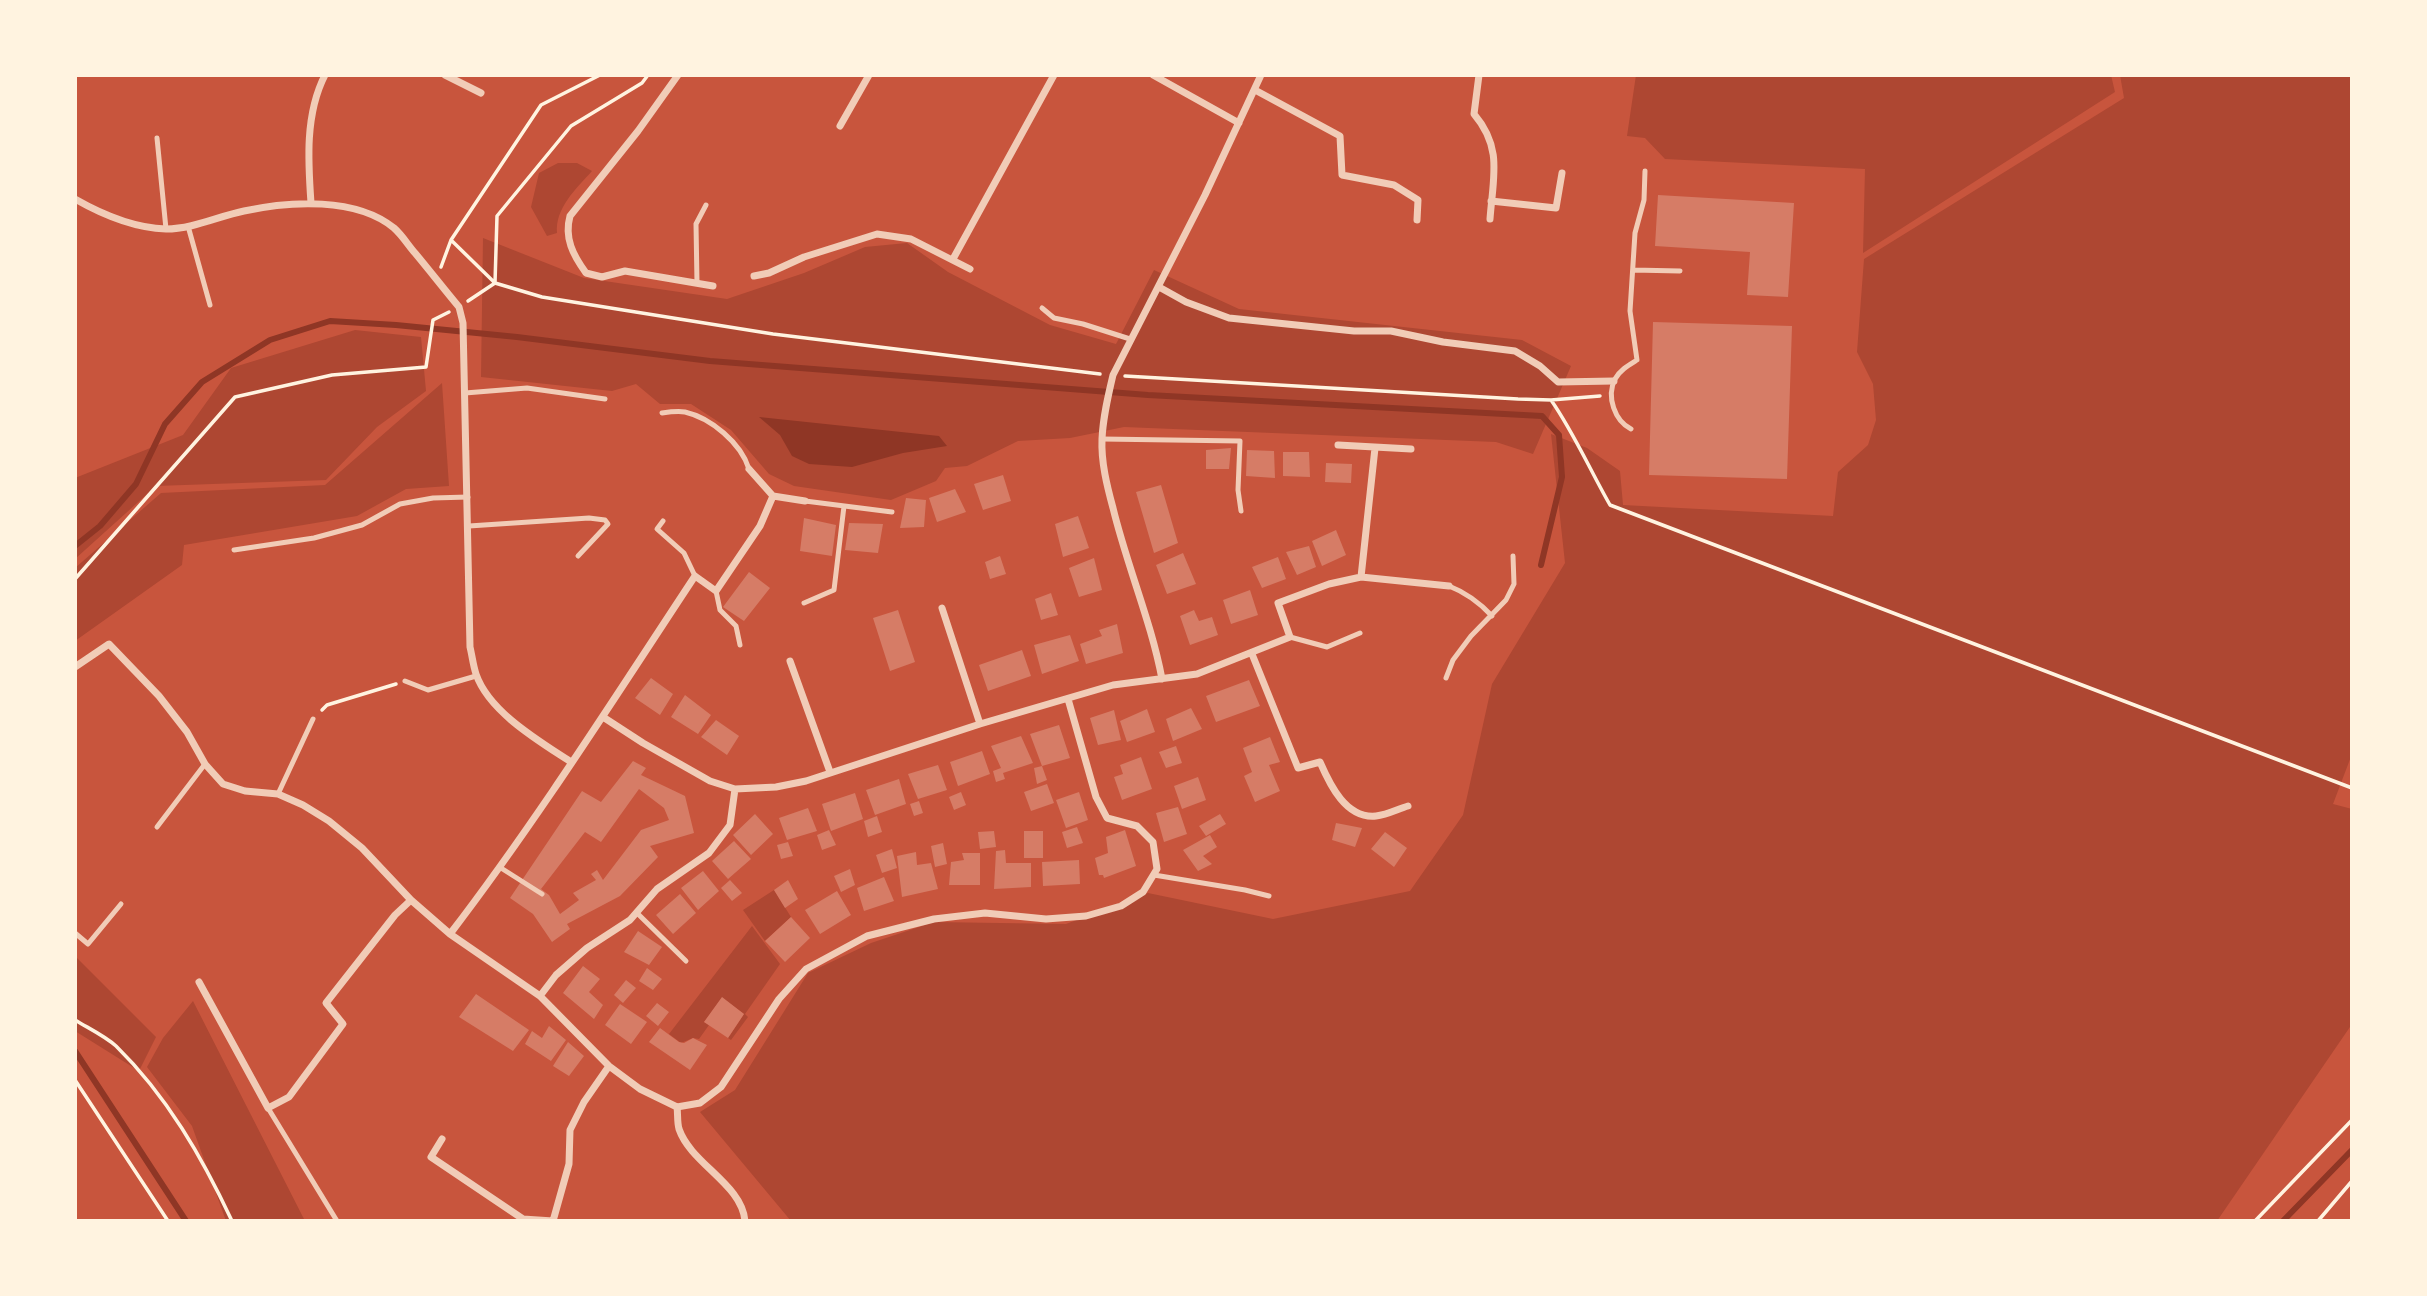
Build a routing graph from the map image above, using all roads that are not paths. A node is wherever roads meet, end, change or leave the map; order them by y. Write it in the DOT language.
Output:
graph roads {
  1 [pos="325,75"];
  2 [pos="444,75"];
  3 [pos="678,75"];
  4 [pos="869,75"];
  5 [pos="1054,75"];
  6 [pos="1153,75"];
  7 [pos="1261,75"];
  8 [pos="1479,75"];
  9 [pos="1255,90"];
  10 [pos="481,93"];
  11 [pos="1239,123"];
  12 [pos="840,126"];
  13 [pos="157,138"];
  14 [pos="1645,171"];
  15 [pos="1562,173"];
  16 [pos="75,199"];
  17 [pos="1491,201"];
  18 [pos="311,203"];
  19 [pos="706,205"];
  20 [pos="1490,219"];
  21 [pos="1417,220"];
  22 [pos="188,226"];
  23 [pos="166,229"];
  24 [pos="953,259"];
  25 [pos="970,269"];
  26 [pos="1633,270"];
  27 [pos="1680,271"];
  28 [pos="754,276"];
  29 [pos="696,282"];
  30 [pos="713,286"];
  31 [pos="1159,288"];
  32 [pos="210,305"];
  33 [pos="1042,308"];
  34 [pos="1130,339"];
  35 [pos="1614,381"];
  36 [pos="465,393"];
  37 [pos="605,399"];
  38 [pos="662,413"];
  39 [pos="1631,429"];
  40 [pos="1102,439"];
  41 [pos="1338,445"];
  42 [pos="1375,448"];
  43 [pos="1411,449"];
  44 [pos="749,469"];
  45 [pos="773,496"];
  46 [pos="468,497"];
  47 [pos="805,501"];
  48 [pos="844,506"];
  49 [pos="1241,511"];
  50 [pos="892,512"];
  51 [pos="663,521"];
  52 [pos="469,526"];
  53 [pos="234,550"];
  54 [pos="578,556"];
  55 [pos="1513,556"];
  56 [pos="695,576"];
  57 [pos="1361,577"];
  58 [pos="1449,586"];
  59 [pos="716,591"];
  60 [pos="804,603"];
  61 [pos="942,608"];
  62 [pos="1492,616"];
  63 [pos="1360,633"];
  64 [pos="1290,637"];
  65 [pos="740,645"];
  66 [pos="1251,654"];
  67 [pos="790,661"];
  68 [pos="75,667"];
  69 [pos="476,676"];
  70 [pos="1446,678"];
  71 [pos="1163,679"];
  72 [pos="405,681"];
  73 [pos="1068,699"];
  74 [pos="603,717"];
  75 [pos="313,719"];
  76 [pos="980,724"];
  77 [pos="571,762"];
  78 [pos="205,764"];
  79 [pos="830,772"];
  80 [pos="735,789"];
  81 [pos="278,794"];
  82 [pos="1408,806"];
  83 [pos="157,827"];
  84 [pos="500,868"];
  85 [pos="1154,874"];
  86 [pos="542,894"];
  87 [pos="1269,897"];
  88 [pos="411,900"];
  89 [pos="121,904"];
  90 [pos="636,913"];
  91 [pos="75,933"];
  92 [pos="450,934"];
  93 [pos="686,961"];
  94 [pos="199,982"];
  95 [pos="540,996"];
  96 [pos="609,1066"];
  97 [pos="677,1107"];
  98 [pos="268,1108"];
  99 [pos="442,1139"];
  100 [pos="338,1221"];
  101 [pos="553,1221"];
  102 [pos="745,1221"];
  1 -- 18 [label="street"];
  2 -- 10 [label="street"];
  3 -- 29 [label="street"];
  4 -- 12 [label="street"];
  5 -- 24 [label="street"];
  6 -- 11 [label="street"];
  7 -- 9 [label="street"];
  8 -- 17 [label="street"];
  9 -- 11 [label="street"];
  9 -- 21 [label="street"];
  11 -- 31 [label="street"];
  13 -- 23 [label="lane"];
  14 -- 26 [label="lane"];
  15 -- 17 [label="street"];
  16 -- 23 [label="street"];
  17 -- 20 [label="street"];
  18 -- 22 [label="street"];
  18 -- 36 [label="street"];
  19 -- 29 [label="lane"];
  22 -- 23 [label="street"];
  22 -- 32 [label="lane"];
  24 -- 25 [label="street"];
  24 -- 28 [label="street"];
  26 -- 27 [label="lane"];
  26 -- 35 [label="lane"];
  29 -- 30 [label="street"];
  31 -- 34 [label="street"];
  31 -- 35 [label="street"];
  33 -- 34 [label="lane"];
  34 -- 40 [label="street"];
  35 -- 39 [label="lane"];
  36 -- 37 [label="lane"];
  36 -- 46 [label="street"];
  38 -- 44 [label="lane"];
  40 -- 49 [label="lane"];
  40 -- 71 [label="street"];
  41 -- 42 [label="street"];
  42 -- 43 [label="street"];
  42 -- 57 [label="street"];
  44 -- 45 [label="street"];
  45 -- 47 [label="street"];
  45 -- 59 [label="street"];
  46 -- 52 [label="street"];
  46 -- 53 [label="lane"];
  47 -- 48 [label="lane"];
  48 -- 50 [label="lane"];
  48 -- 60 [label="lane"];
  51 -- 56 [label="lane"];
  52 -- 54 [label="lane"];
  52 -- 69 [label="street"];
  55 -- 62 [label="lane"];
  56 -- 59 [label="street"];
  56 -- 74 [label="street"];
  57 -- 58 [label="street"];
  57 -- 64 [label="street"];
  58 -- 62 [label="lane"];
  59 -- 65 [label="lane"];
  61 -- 76 [label="street"];
  62 -- 70 [label="lane"];
  63 -- 64 [label="lane"];
  64 -- 66 [label="street"];
  66 -- 71 [label="street"];
  66 -- 82 [label="street"];
  67 -- 79 [label="street"];
  68 -- 78 [label="street"];
  69 -- 72 [label="lane"];
  69 -- 77 [label="street"];
  71 -- 73 [label="street"];
  73 -- 76 [label="street"];
  73 -- 85 [label="street"];
  74 -- 77 [label="street"];
  74 -- 80 [label="street"];
  75 -- 81 [label="lane"];
  76 -- 79 [label="street"];
  77 -- 84 [label="street"];
  78 -- 81 [label="street"];
  78 -- 83 [label="lane"];
  79 -- 80 [label="street"];
  80 -- 90 [label="street"];
  81 -- 88 [label="street"];
  84 -- 86 [label="lane"];
  84 -- 92 [label="street"];
  85 -- 87 [label="lane"];
  85 -- 97 [label="street"];
  88 -- 92 [label="street"];
  88 -- 98 [label="street"];
  89 -- 91 [label="lane"];
  90 -- 93 [label="lane"];
  90 -- 95 [label="street"];
  92 -- 95 [label="street"];
  94 -- 98 [label="street"];
  95 -- 96 [label="street"];
  96 -- 97 [label="street"];
  96 -- 101 [label="street"];
  97 -- 102 [label="street"];
  98 -- 100 [label="lane"];
  99 -- 101 [label="street"];
}
